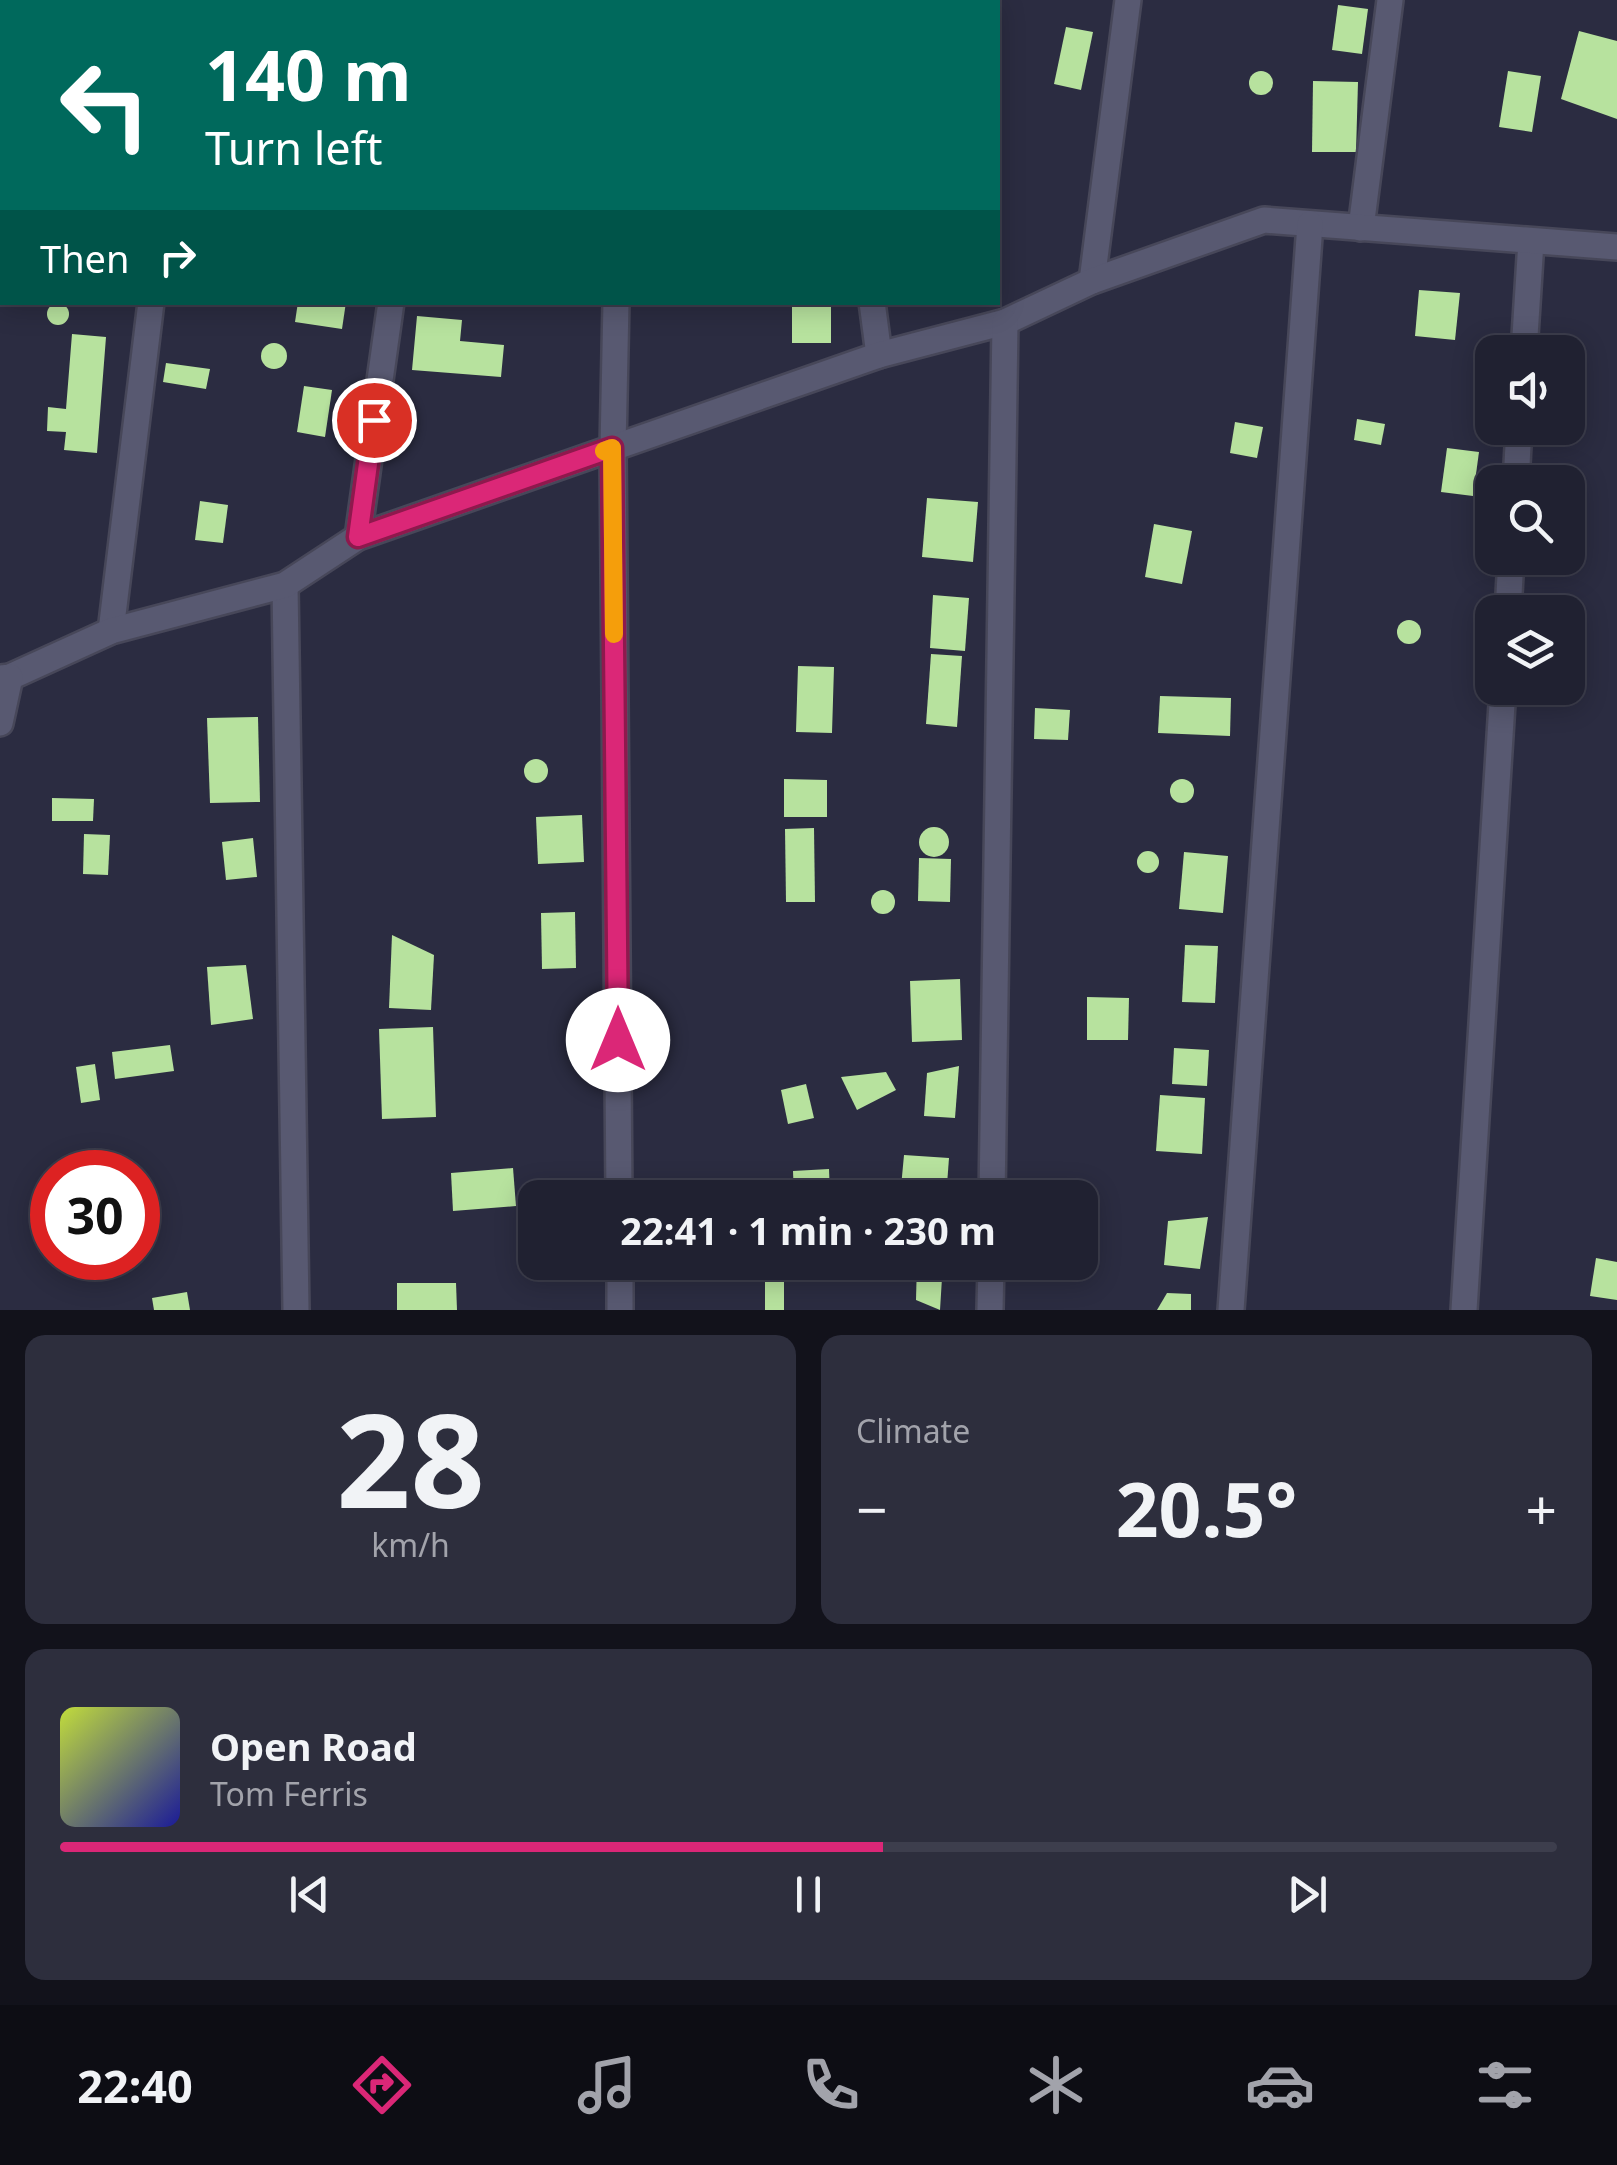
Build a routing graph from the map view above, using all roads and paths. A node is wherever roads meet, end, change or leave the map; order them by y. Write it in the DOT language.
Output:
graph roads {
  1 [pos="1128,0"];
  2 [pos="1390,0"];
  3 [pos="1310,224"];
  4 [pos="1362,228"];
  5 [pos="1531,241"];
  6 [pos="1617,247"];
  7 [pos="1092,281"];
  8 [pos="151,305"];
  9 [pos="391,305"];
  10 [pos="616,305"];
  11 [pos="872,305"];
  12 [pos="1005,322"];
  13 [pos="1525,335"];
  14 [pos="878,355"];
  15 [pos="612,448"];
  16 [pos="358,537"];
  17 [pos="285,585"];
  18 [pos="111,630"];
  19 [pos="5,678"];
  20 [pos="1502,705"];
  21 [pos="0,723"];
  22 [pos="619,1180"];
  23 [pos="992,1180"];
  24 [pos="620,1280"];
  25 [pos="991,1280"];
  26 [pos="296,1310"];
  27 [pos="620,1310"];
  28 [pos="990,1310"];
  29 [pos="1232,1310"];
  30 [pos="1464,1310"];
  1 -- 7 [label="street"];
  2 -- 4 [label="street"];
  3 -- 4 [label="street"];
  3 -- 7 [label="street"];
  3 -- 29 [label="street"];
  4 -- 5 [label="street"];
  5 -- 6 [label="street"];
  5 -- 13 [label="street"];
  7 -- 12 [label="street"];
  8 -- 18 [label="street"];
  9 -- 16 [label="street"];
  10 -- 15 [label="street"];
  11 -- 14 [label="street"];
  12 -- 14 [label="street"];
  12 -- 23 [label="street"];
  14 -- 15 [label="street"];
  15 -- 16 [label="street"];
  15 -- 22 [label="street"];
  16 -- 17 [label="street"];
  17 -- 18 [label="street"];
  17 -- 26 [label="street"];
  18 -- 19 [label="street"];
  19 -- 21 [label="street"];
  20 -- 30 [label="street"];
  24 -- 27 [label="street"];
  25 -- 28 [label="street"];
}
